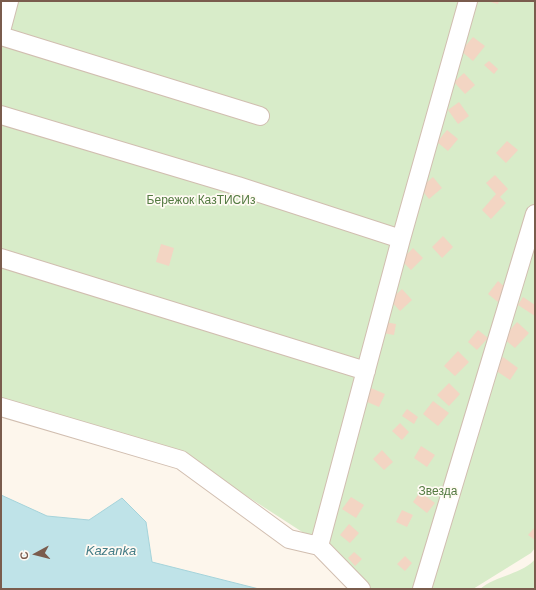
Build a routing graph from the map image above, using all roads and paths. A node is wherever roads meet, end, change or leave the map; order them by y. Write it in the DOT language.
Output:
graph roads {
  1 [pos="9,1"];
  2 [pos="468,1"];
  3 [pos="1,31"];
  4 [pos="1,36"];
  5 [pos="1,115"];
  6 [pos="260,116"];
  7 [pos="535,214"];
  8 [pos="401,239"];
  9 [pos="1,258"];
  10 [pos="366,371"];
  11 [pos="1,407"];
  12 [pos="319,546"];
  13 [pos="361,589"];
  14 [pos="422,589"];
  1 -- 3 [label="lane"];
  2 -- 8 [label="lane"];
  4 -- 6 [label="lane"];
  5 -- 8 [label="lane"];
  7 -- 14 [label="lane"];
  8 -- 10 [label="lane"];
  9 -- 10 [label="lane"];
  10 -- 12 [label="lane"];
  11 -- 12 [label="lane"];
  12 -- 13 [label="lane"];
}
